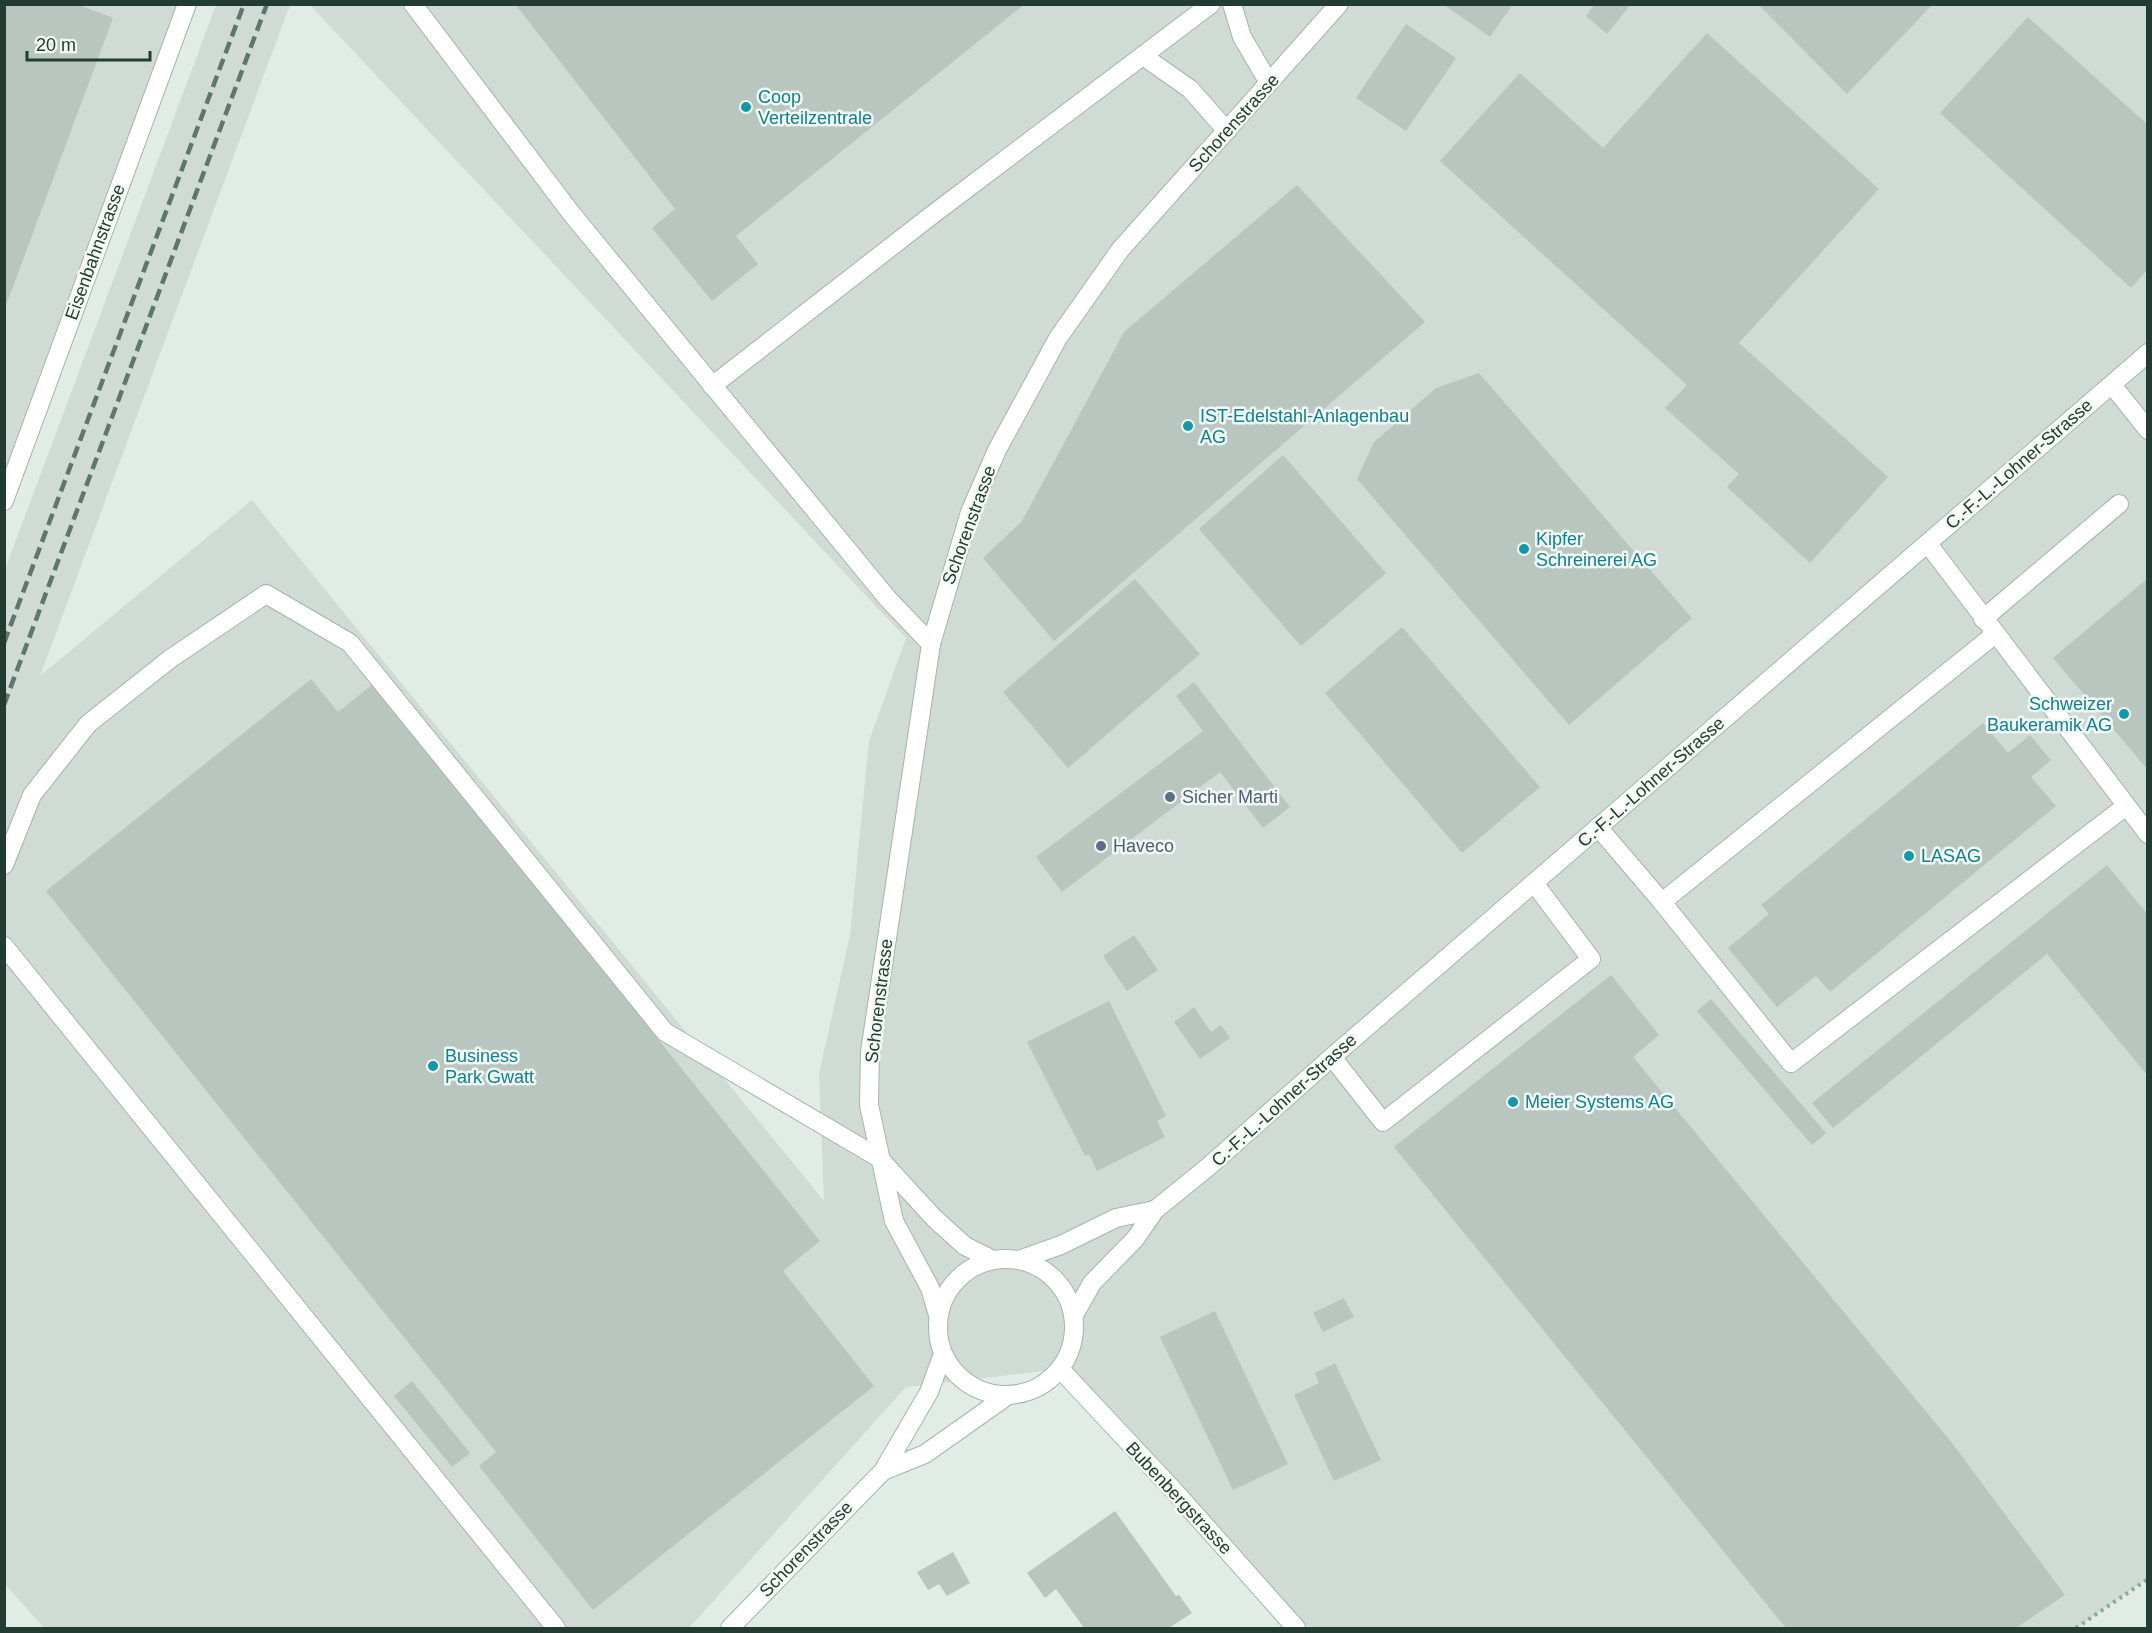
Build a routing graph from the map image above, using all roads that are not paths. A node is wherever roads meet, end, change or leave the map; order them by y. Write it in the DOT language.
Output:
graph roads {
  1 [pos="187,4"];
  2 [pos="413,4"];
  3 [pos="1211,4"];
  4 [pos="1232,4"];
  5 [pos="1339,4"];
  6 [pos="1143,56"];
  7 [pos="1269,83"];
  8 [pos="1227,131"];
  9 [pos="2148,353"];
  10 [pos="2112,385"];
  11 [pos="712,386"];
  12 [pos="2148,430"];
  13 [pos="4,501"];
  14 [pos="2119,504"];
  15 [pos="1928,544"];
  16 [pos="1983,620"];
  17 [pos="1994,635"];
  18 [pos="931,644"];
  19 [pos="2126,806"];
  20 [pos="1598,827"];
  21 [pos="2148,834"];
  22 [pos="4,865"];
  23 [pos="1534,883"];
  24 [pos="1662,902"];
  25 [pos="4,946"];
  26 [pos="1332,1057"];
  27 [pos="879,1158"];
  28 [pos="1155,1210"];
  29 [pos="993,1260"];
  30 [pos="1019,1260"];
  31 [pos="938,1316"];
  32 [pos="1074,1316"];
  33 [pos="943,1354"];
  34 [pos="1060,1369"];
  35 [pos="1007,1396"];
  36 [pos="883,1471"];
  37 [pos="556,1629"];
  38 [pos="730,1629"];
  39 [pos="1296,1629"];
  1 -- 13 [label="street, Eisenbahnstrasse"];
  2 -- 11 [label="street"];
  3 -- 6 [label="street"];
  4 -- 7 [label="street"];
  5 -- 7 [label="street, Schorenstrasse"];
  6 -- 8 [label="street"];
  6 -- 11 [label="street"];
  7 -- 8 [label="street, Schorenstrasse"];
  8 -- 18 [label="street, Schorenstrasse"];
  9 -- 10 [label="street, C.-F.-L.-Lohner-Strasse"];
  10 -- 12 [label="street"];
  10 -- 15 [label="street, C.-F.-L.-Lohner-Strasse"];
  11 -- 18 [label="street"];
  14 -- 16 [label="street"];
  15 -- 16 [label="street"];
  15 -- 20 [label="street, C.-F.-L.-Lohner-Strasse"];
  16 -- 17 [label="street"];
  17 -- 19 [label="street"];
  17 -- 24 [label="street"];
  18 -- 27 [label="street, Schorenstrasse"];
  19 -- 21 [label="street"];
  19 -- 24 [label="street"];
  20 -- 23 [label="street, C.-F.-L.-Lohner-Strasse"];
  20 -- 24 [label="street"];
  22 -- 27 [label="street"];
  23 -- 26 [label="street, C.-F.-L.-Lohner-Strasse"];
  23 -- 26 [label="street"];
  25 -- 37 [label="street"];
  26 -- 28 [label="street, C.-F.-L.-Lohner-Strasse"];
  27 -- 29 [label="street"];
  27 -- 31 [label="street, Schorenstrasse"];
  28 -- 30 [label="street, C.-F.-L.-Lohner-Strasse"];
  28 -- 32 [label="street, C.-F.-L.-Lohner-Strasse"];
  29 -- 30 [label="street"];
  29 -- 31 [label="street"];
  30 -- 32 [label="street"];
  31 -- 33 [label="street"];
  32 -- 34 [label="street"];
  33 -- 35 [label="street"];
  33 -- 36 [label="street, Schorenstrasse"];
  34 -- 35 [label="street"];
  34 -- 39 [label="street, Bubenbergstrasse"];
  35 -- 36 [label="street, Schorenstrasse"];
  36 -- 38 [label="street, Schorenstrasse"];
}
